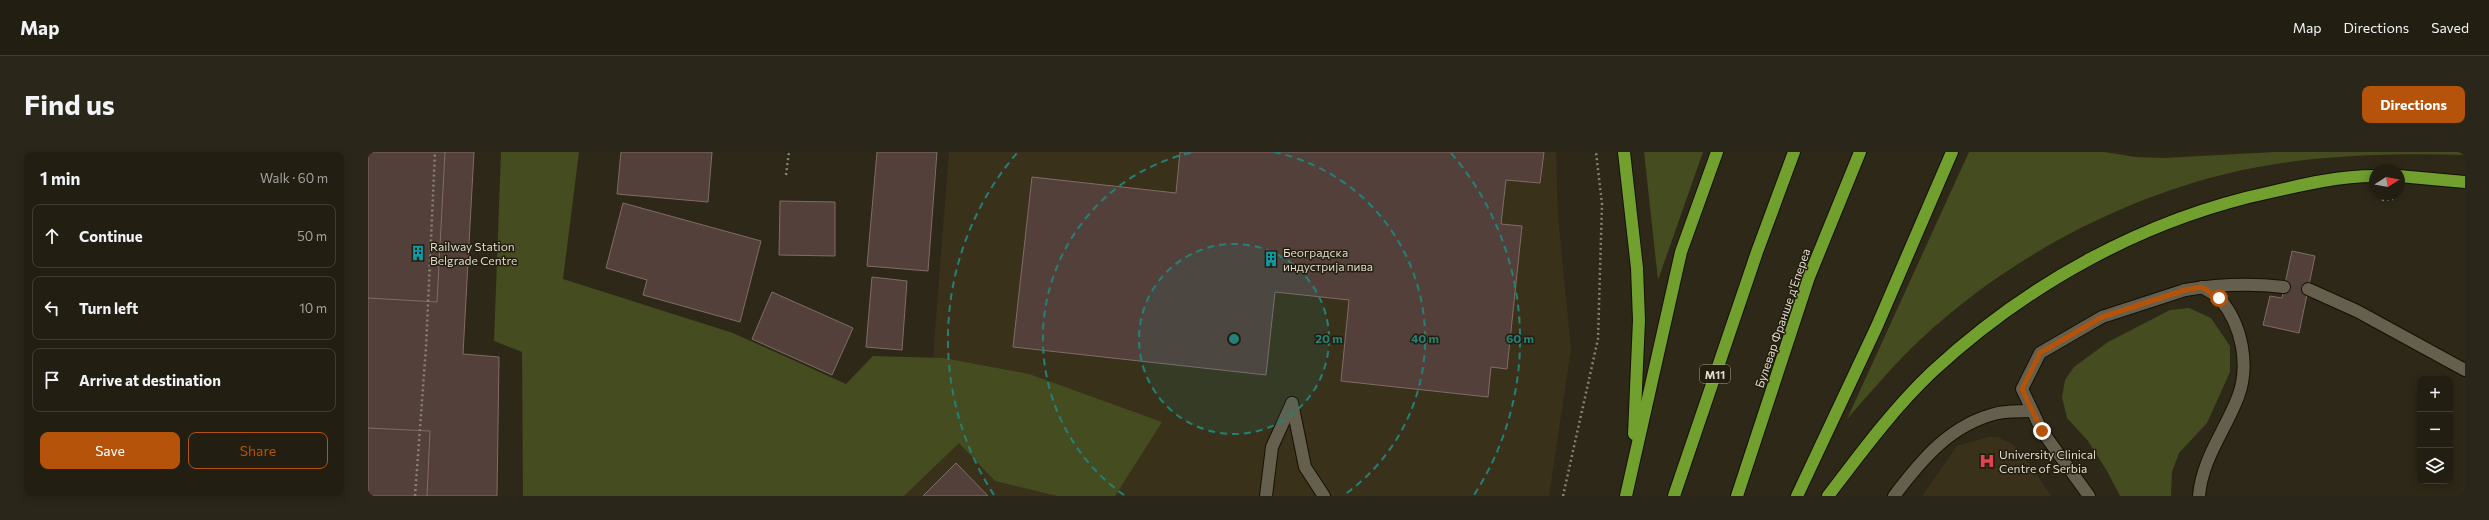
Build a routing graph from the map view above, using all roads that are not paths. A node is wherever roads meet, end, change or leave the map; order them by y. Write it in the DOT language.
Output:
graph roads {
  1 [pos="1624,152"];
  2 [pos="1717,152"];
  3 [pos="1794,152"];
  4 [pos="1860,152"];
  5 [pos="1952,152"];
  6 [pos="2369,177"];
  7 [pos="2405,177"];
  8 [pos="2465,182"];
  9 [pos="2202,287"];
  10 [pos="2284,287"];
  11 [pos="2308,289"];
  12 [pos="2465,370"];
  13 [pos="2032,411"];
  14 [pos="1633,466"];
  15 [pos="1266,496"];
  16 [pos="1324,496"];
  17 [pos="1626,496"];
  18 [pos="1674,496"];
  19 [pos="1737,496"];
  20 [pos="1797,496"];
  21 [pos="1828,496"];
  22 [pos="1894,496"];
  23 [pos="2089,496"];
  24 [pos="2199,496"];
  1 -- 14 [label="highway"];
  2 -- 14 [label="highway"];
  3 -- 18 [label="highway, M11"];
  4 -- 19 [label="highway, Булевар Франше д'Епереа"];
  5 -- 20 [label="highway"];
  6 -- 21 [label="highway"];
  7 -- 8 [label="highway"];
  9 -- 10 [label="street"];
  9 -- 13 [label="street"];
  9 -- 24 [label="street"];
  11 -- 12 [label="street"];
  13 -- 22 [label="street"];
  13 -- 23 [label="street"];
  14 -- 17 [label="highway"];
  15 -- 16 [label="street"];
}
